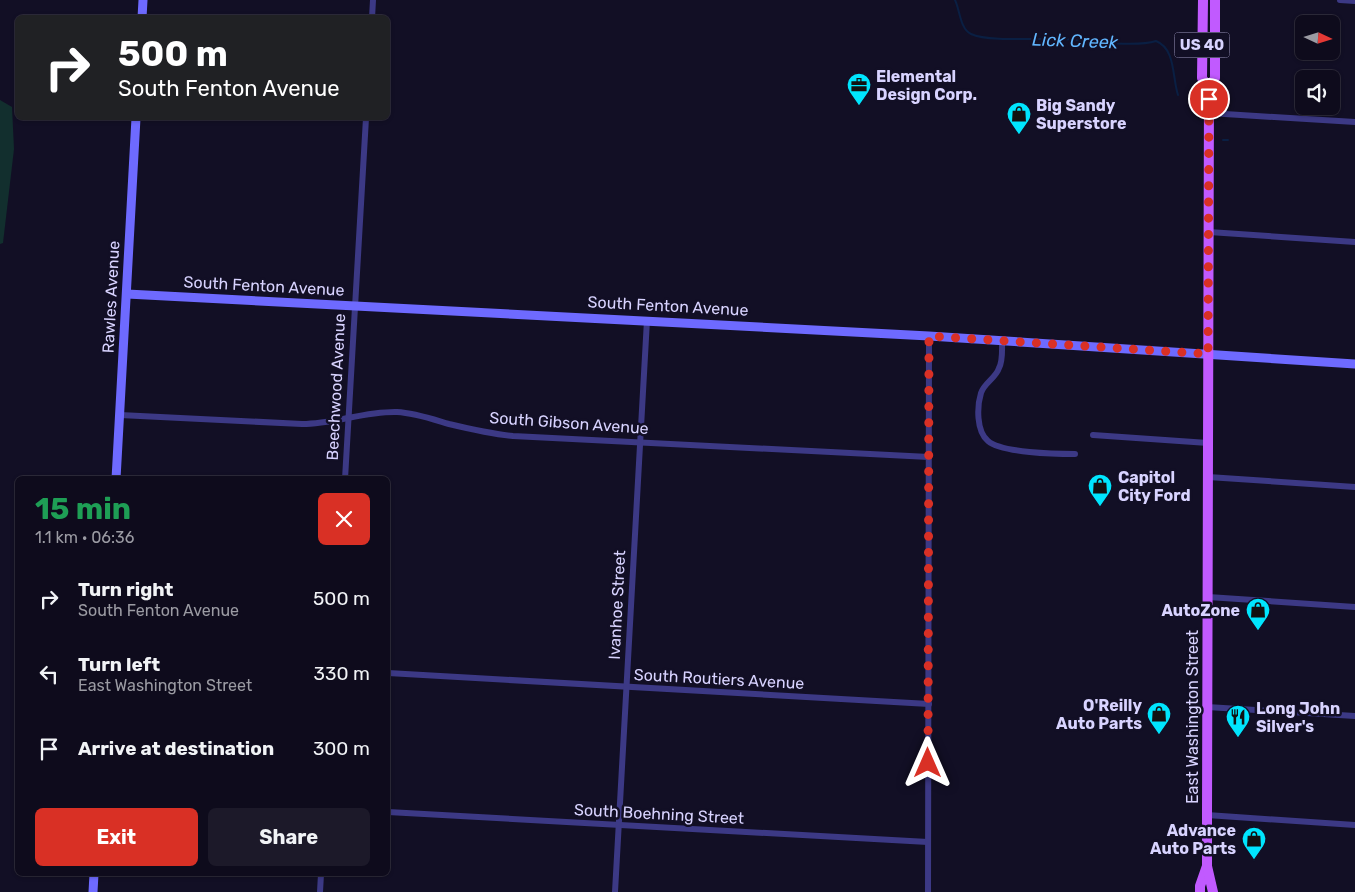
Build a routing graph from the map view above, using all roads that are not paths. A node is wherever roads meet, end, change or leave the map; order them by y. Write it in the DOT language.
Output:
graph roads {
  1 [pos="143,0"];
  2 [pos="373,0"];
  3 [pos="1202,0"];
  4 [pos="1215,0"];
  5 [pos="1340,0"];
  6 [pos="1355,1"];
  7 [pos="142,15"];
  8 [pos="372,15"];
  9 [pos="1209,88"];
  10 [pos="1209,113"];
  11 [pos="136,120"];
  12 [pos="366,120"];
  13 [pos="1355,122"];
  14 [pos="1209,232"];
  15 [pos="1355,242"];
  16 [pos="126,294"];
  17 [pos="355,305"];
  18 [pos="647,320"];
  19 [pos="929,336"];
  20 [pos="1002,341"];
  21 [pos="1208,354"];
  22 [pos="1355,364"];
  23 [pos="120,415"];
  24 [pos="348,418"];
  25 [pos="1093,435"];
  26 [pos="640,442"];
  27 [pos="1208,444"];
  28 [pos="1075,454"];
  29 [pos="930,457"];
  30 [pos="116,476"];
  31 [pos="345,476"];
  32 [pos="1208,477"];
  33 [pos="1355,487"];
  34 [pos="1208,597"];
  35 [pos="1355,607"];
  36 [pos="390,674"];
  37 [pos="626,687"];
  38 [pos="929,704"];
  39 [pos="1208,707"];
  40 [pos="1355,716"];
  41 [pos="390,812"];
  42 [pos="1207,814"];
  43 [pos="1355,825"];
  44 [pos="618,826"];
  45 [pos="928,842"];
  46 [pos="1207,866"];
  47 [pos="94,876"];
  48 [pos="321,876"];
  49 [pos="92,892"];
  50 [pos="320,892"];
  51 [pos="615,892"];
  52 [pos="928,892"];
  53 [pos="1200,892"];
  54 [pos="1213,892"];
  1 -- 7 [label="street"];
  2 -- 8 [label="street"];
  3 -- 9 [label="main road, East Washington Street / US 40"];
  4 -- 9 [label="main road, East Washington Street / US 40"];
  5 -- 6 [label="street"];
  9 -- 10 [label="main road, East Washington Street / US 40"];
  10 -- 13 [label="street"];
  10 -- 14 [label="main road, East Washington Street / US 40"];
  11 -- 16 [label="street, Rawles Avenue"];
  12 -- 17 [label="street, Beechwood Avenue"];
  14 -- 15 [label="street"];
  14 -- 21 [label="main road, East Washington Street / US 40"];
  16 -- 17 [label="street, South Fenton Avenue"];
  16 -- 23 [label="street, Rawles Avenue"];
  17 -- 18 [label="street, South Fenton Avenue"];
  17 -- 24 [label="street, Beechwood Avenue"];
  18 -- 19 [label="street, South Fenton Avenue"];
  18 -- 26 [label="street, Ivanhoe Street"];
  19 -- 20 [label="street, South Fenton Avenue"];
  19 -- 29 [label="street"];
  20 -- 21 [label="street, South Fenton Avenue"];
  20 -- 28 [label="street"];
  21 -- 22 [label="street, South Fenton Avenue"];
  21 -- 27 [label="main road, East Washington Street / US 40"];
  23 -- 24 [label="street, South Gibson Avenue"];
  23 -- 30 [label="street, Rawles Avenue"];
  24 -- 26 [label="street, South Gibson Avenue"];
  24 -- 31 [label="street, Beechwood Avenue"];
  25 -- 27 [label="street"];
  26 -- 29 [label="street, South Gibson Avenue"];
  26 -- 37 [label="street, Ivanhoe Street"];
  27 -- 32 [label="main road, East Washington Street / US 40"];
  29 -- 38 [label="street"];
  32 -- 33 [label="street"];
  32 -- 34 [label="main road, East Washington Street / US 40"];
  34 -- 35 [label="street"];
  34 -- 39 [label="main road, East Washington Street / US 40"];
  36 -- 37 [label="street, South Routiers Avenue"];
  37 -- 38 [label="street, South Routiers Avenue"];
  37 -- 44 [label="street, Ivanhoe Street"];
  38 -- 45 [label="street"];
  39 -- 40 [label="street"];
  39 -- 42 [label="main road, East Washington Street / US 40"];
  41 -- 44 [label="street, South Boehning Street"];
  42 -- 43 [label="street"];
  42 -- 46 [label="main road, East Washington Street / US 40"];
  44 -- 45 [label="street, South Boehning Street"];
  44 -- 51 [label="street, Ivanhoe Street"];
  45 -- 52 [label="street"];
  46 -- 53 [label="main road, East Washington Street / US 40"];
  46 -- 54 [label="main road, East Washington Street / US 40"];
  47 -- 49 [label="street"];
  48 -- 50 [label="street"];
}
